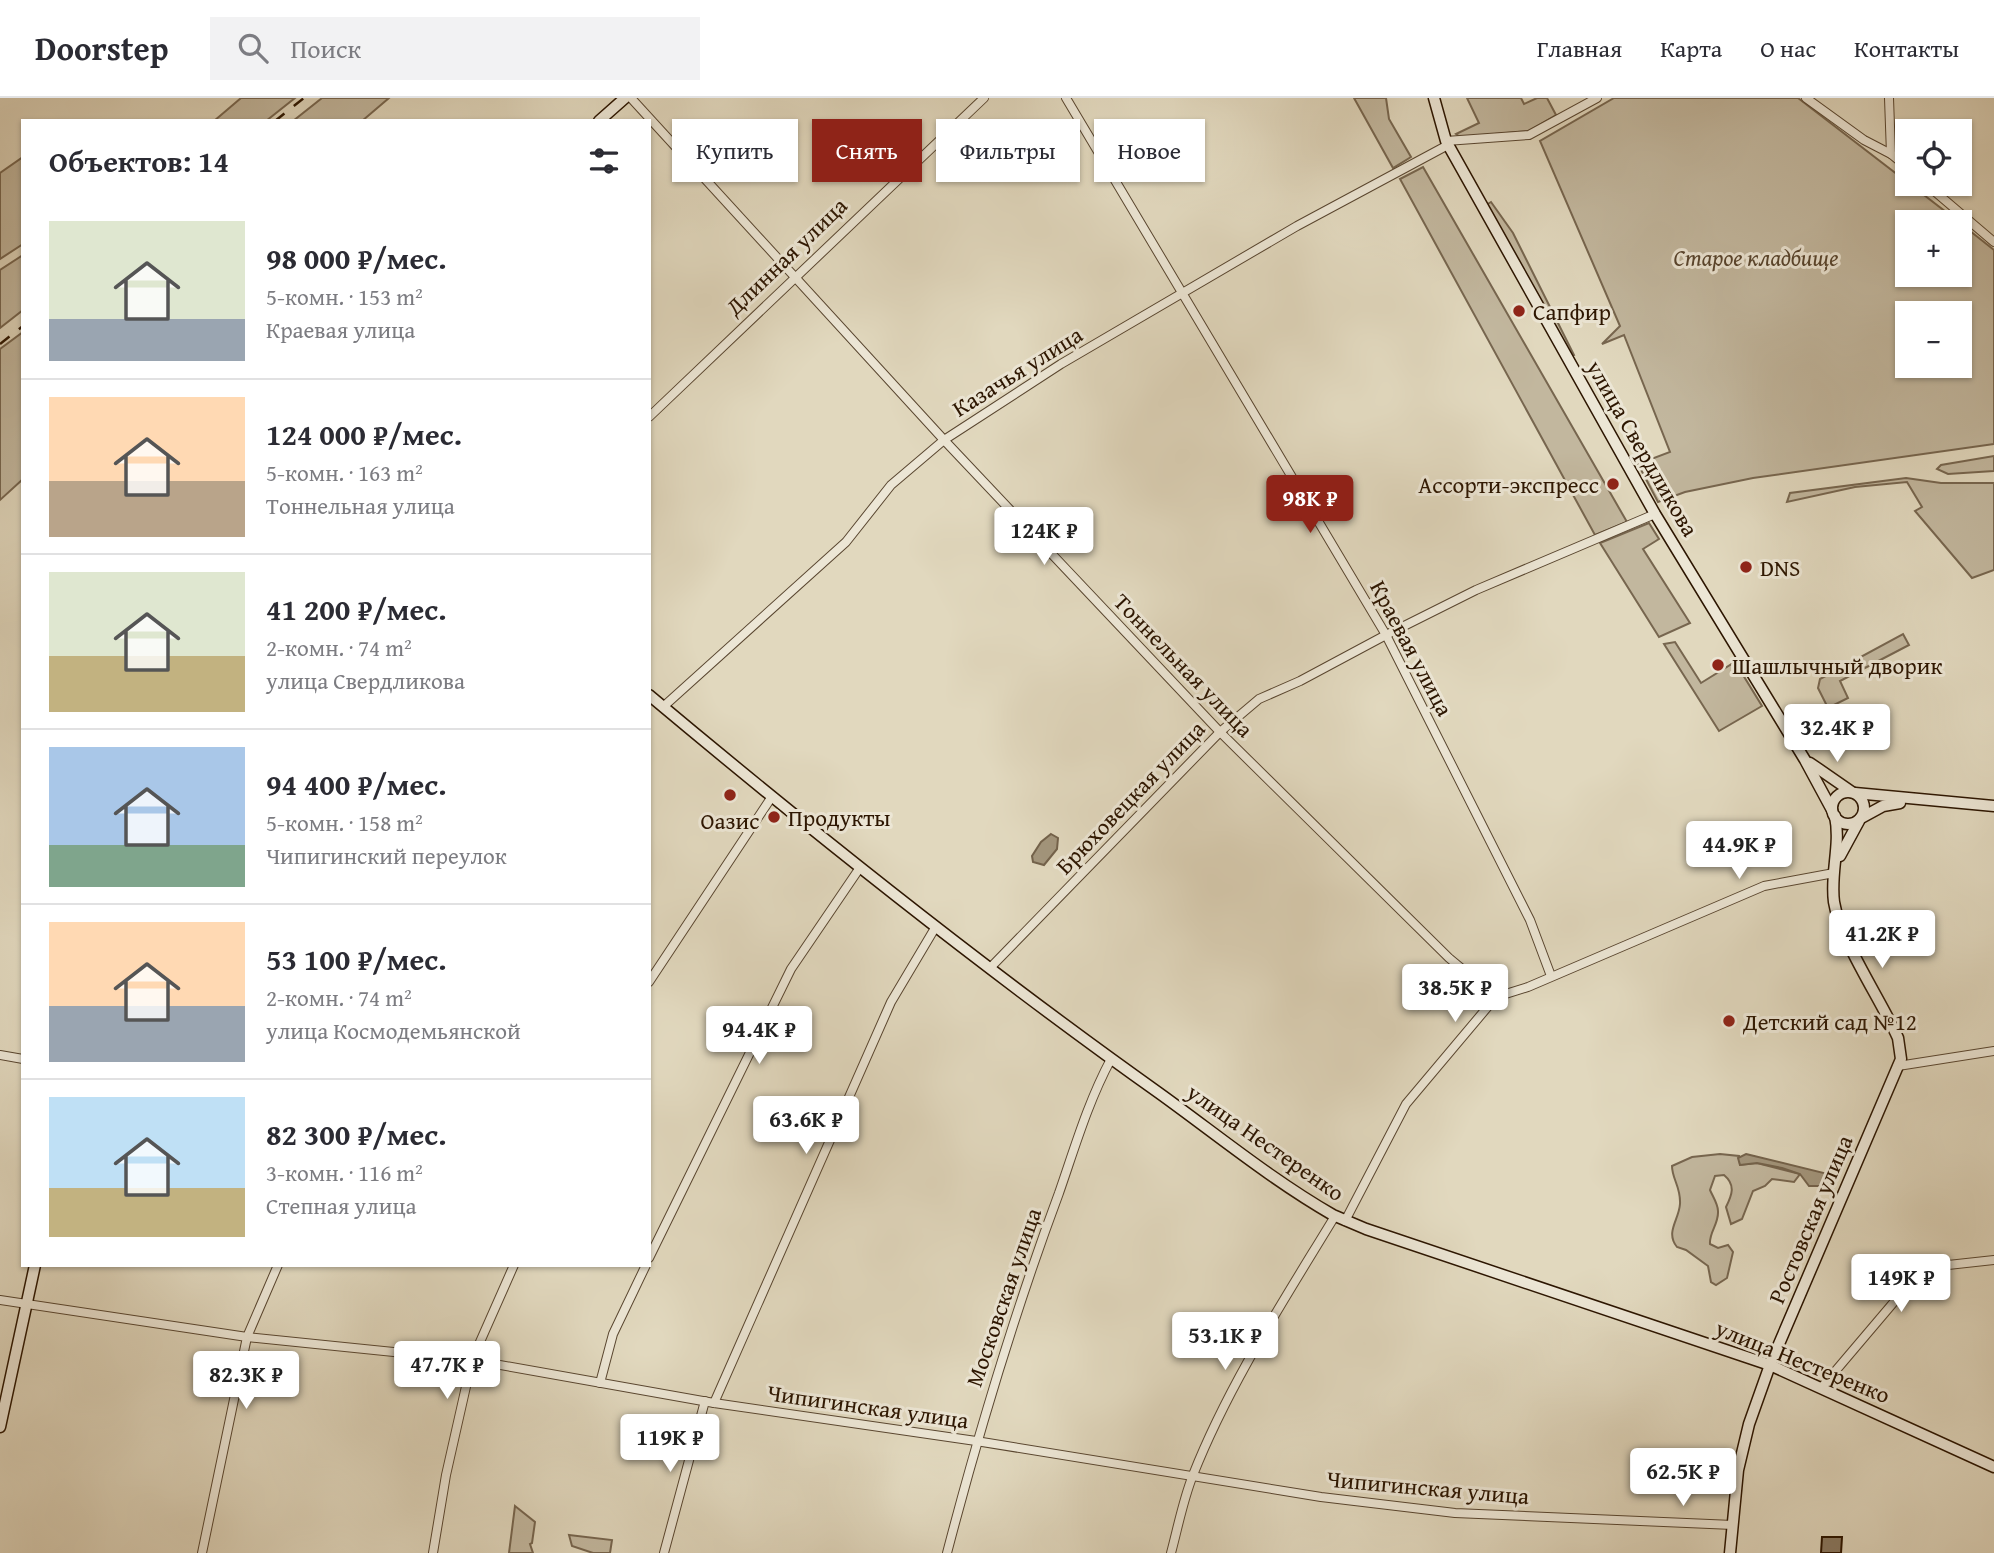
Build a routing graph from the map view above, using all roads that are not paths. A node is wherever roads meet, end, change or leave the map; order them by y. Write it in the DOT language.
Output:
graph roads {
  1 [pos="625,98"];
  2 [pos="631,98"];
  3 [pos="984,98"];
  4 [pos="1066,98"];
  5 [pos="1434,98"];
  6 [pos="1597,98"];
  7 [pos="1806,98"];
  8 [pos="1889,98"];
  9 [pos="601,119"];
  10 [pos="650,119"];
  11 [pos="651,120"];
  12 [pos="1447,143"];
  13 [pos="1891,154"];
  14 [pos="1895,157"];
  15 [pos="1940,196"];
  16 [pos="1994,242"];
  17 [pos="794,277"];
  18 [pos="1183,293"];
  19 [pos="651,416"];
  20 [pos="944,440"];
  21 [pos="1655,514"];
  22 [pos="1386,635"];
  23 [pos="651,697"];
  24 [pos="663,707"];
  25 [pos="1220,732"];
  26 [pos="1805,760"];
  27 [pos="1854,793"];
  28 [pos="771,798"];
  29 [pos="1916,801"];
  30 [pos="1994,806"];
  31 [pos="1833,813"];
  32 [pos="1860,819"];
  33 [pos="859,869"];
  34 [pos="1835,869"];
  35 [pos="935,928"];
  36 [pos="990,968"];
  37 [pos="1551,976"];
  38 [pos="651,979"];
  39 [pos="1496,998"];
  40 [pos="1994,1051"];
  41 [pos="0,1055"];
  42 [pos="21,1059"];
  43 [pos="1111,1059"];
  44 [pos="1898,1066"];
  45 [pos="1340,1218"];
  46 [pos="651,1254"];
  47 [pos="1994,1260"];
  48 [pos="34,1267"];
  49 [pos="277,1267"];
  50 [pos="513,1267"];
  51 [pos="645,1267"];
  52 [pos="0,1300"];
  53 [pos="25,1304"];
  54 [pos="247,1337"];
  55 [pos="472,1360"];
  56 [pos="1770,1365"];
  57 [pos="600,1383"];
  58 [pos="1821,1388"];
  59 [pos="709,1402"];
  60 [pos="0,1427"];
  61 [pos="976,1441"];
  62 [pos="1994,1467"];
  63 [pos="1192,1478"];
  64 [pos="1732,1525"];
  65 [pos="202,1553"];
  66 [pos="433,1553"];
  67 [pos="664,1553"];
  68 [pos="947,1553"];
  69 [pos="1171,1553"];
  70 [pos="1730,1553"];
  1 -- 9 [label="street"];
  2 -- 10 [label="street, Тоннельная улица"];
  3 -- 17 [label="street, Длинная улица"];
  4 -- 18 [label="street, Краевая улица"];
  5 -- 12 [label="street, улица Свердликова"];
  6 -- 12 [label="street"];
  7 -- 13 [label="street"];
  8 -- 13 [label="street"];
  11 -- 17 [label="street, Тоннельная улица"];
  12 -- 18 [label="street, Казачья улица"];
  12 -- 21 [label="street, улица Свердликова"];
  13 -- 14 [label="street"];
  15 -- 16 [label="street"];
  17 -- 19 [label="street, Длинная улица"];
  17 -- 20 [label="street, Тоннельная улица"];
  18 -- 20 [label="street, Казачья улица"];
  18 -- 22 [label="street, Краевая улица"];
  20 -- 24 [label="street, Казачья улица"];
  20 -- 25 [label="street, Тоннельная улица"];
  21 -- 22 [label="street, Брюховецкая улица"];
  21 -- 26 [label="street, улица Свердликова"];
  22 -- 25 [label="street, Брюховецкая улица"];
  22 -- 37 [label="street, Краевая улица"];
  23 -- 24 [label="street, улица Нестеренко"];
  24 -- 28 [label="street, улица Нестеренко"];
  25 -- 36 [label="street, Брюховецкая улица"];
  25 -- 39 [label="street, Тоннельная улица"];
  26 -- 27 [label="street"];
  26 -- 31 [label="street, улица Свердликова"];
  27 -- 29 [label="street"];
  27 -- 31 [label="street"];
  27 -- 32 [label="street"];
  28 -- 33 [label="street, улица Нестеренко"];
  28 -- 38 [label="street"];
  29 -- 30 [label="street"];
  29 -- 32 [label="street"];
  31 -- 32 [label="street"];
  31 -- 34 [label="street, улица Свердликова"];
  32 -- 34 [label="street"];
  33 -- 35 [label="street, улица Нестеренко"];
  33 -- 46 [label="street"];
  34 -- 37 [label="street"];
  34 -- 44 [label="street, улица Свердликова"];
  35 -- 36 [label="street, улица Нестеренко"];
  35 -- 59 [label="street"];
  36 -- 43 [label="street, улица Нестеренко"];
  37 -- 39 [label="street"];
  39 -- 45 [label="street"];
  40 -- 44 [label="street"];
  41 -- 42 [label="street"];
  43 -- 45 [label="street, улица Нестеренко"];
  43 -- 61 [label="street, Московская улица"];
  44 -- 56 [label="street, Ростовская улица"];
  45 -- 56 [label="street, улица Нестеренко"];
  45 -- 63 [label="street"];
  47 -- 58 [label="street"];
  48 -- 53 [label="street"];
  49 -- 54 [label="street"];
  50 -- 55 [label="street"];
  51 -- 57 [label="street"];
  52 -- 53 [label="street, Чипигинская улица"];
  53 -- 54 [label="street, Чипигинская улица"];
  53 -- 60 [label="street"];
  54 -- 55 [label="street, Чипигинская улица"];
  54 -- 65 [label="street"];
  55 -- 57 [label="street, Чипигинская улица"];
  55 -- 66 [label="street"];
  56 -- 58 [label="street, улица Нестеренко"];
  56 -- 64 [label="street, Ростовская улица"];
  57 -- 59 [label="street, Чипигинская улица"];
  58 -- 62 [label="street, улица Нестеренко"];
  59 -- 61 [label="street, Чипигинская улица"];
  59 -- 67 [label="street"];
  61 -- 63 [label="street, Чипигинская улица"];
  61 -- 68 [label="street, Московская улица"];
  63 -- 64 [label="street, Чипигинская улица"];
  63 -- 69 [label="street"];
  64 -- 70 [label="street, Ростовская улица"];
}
